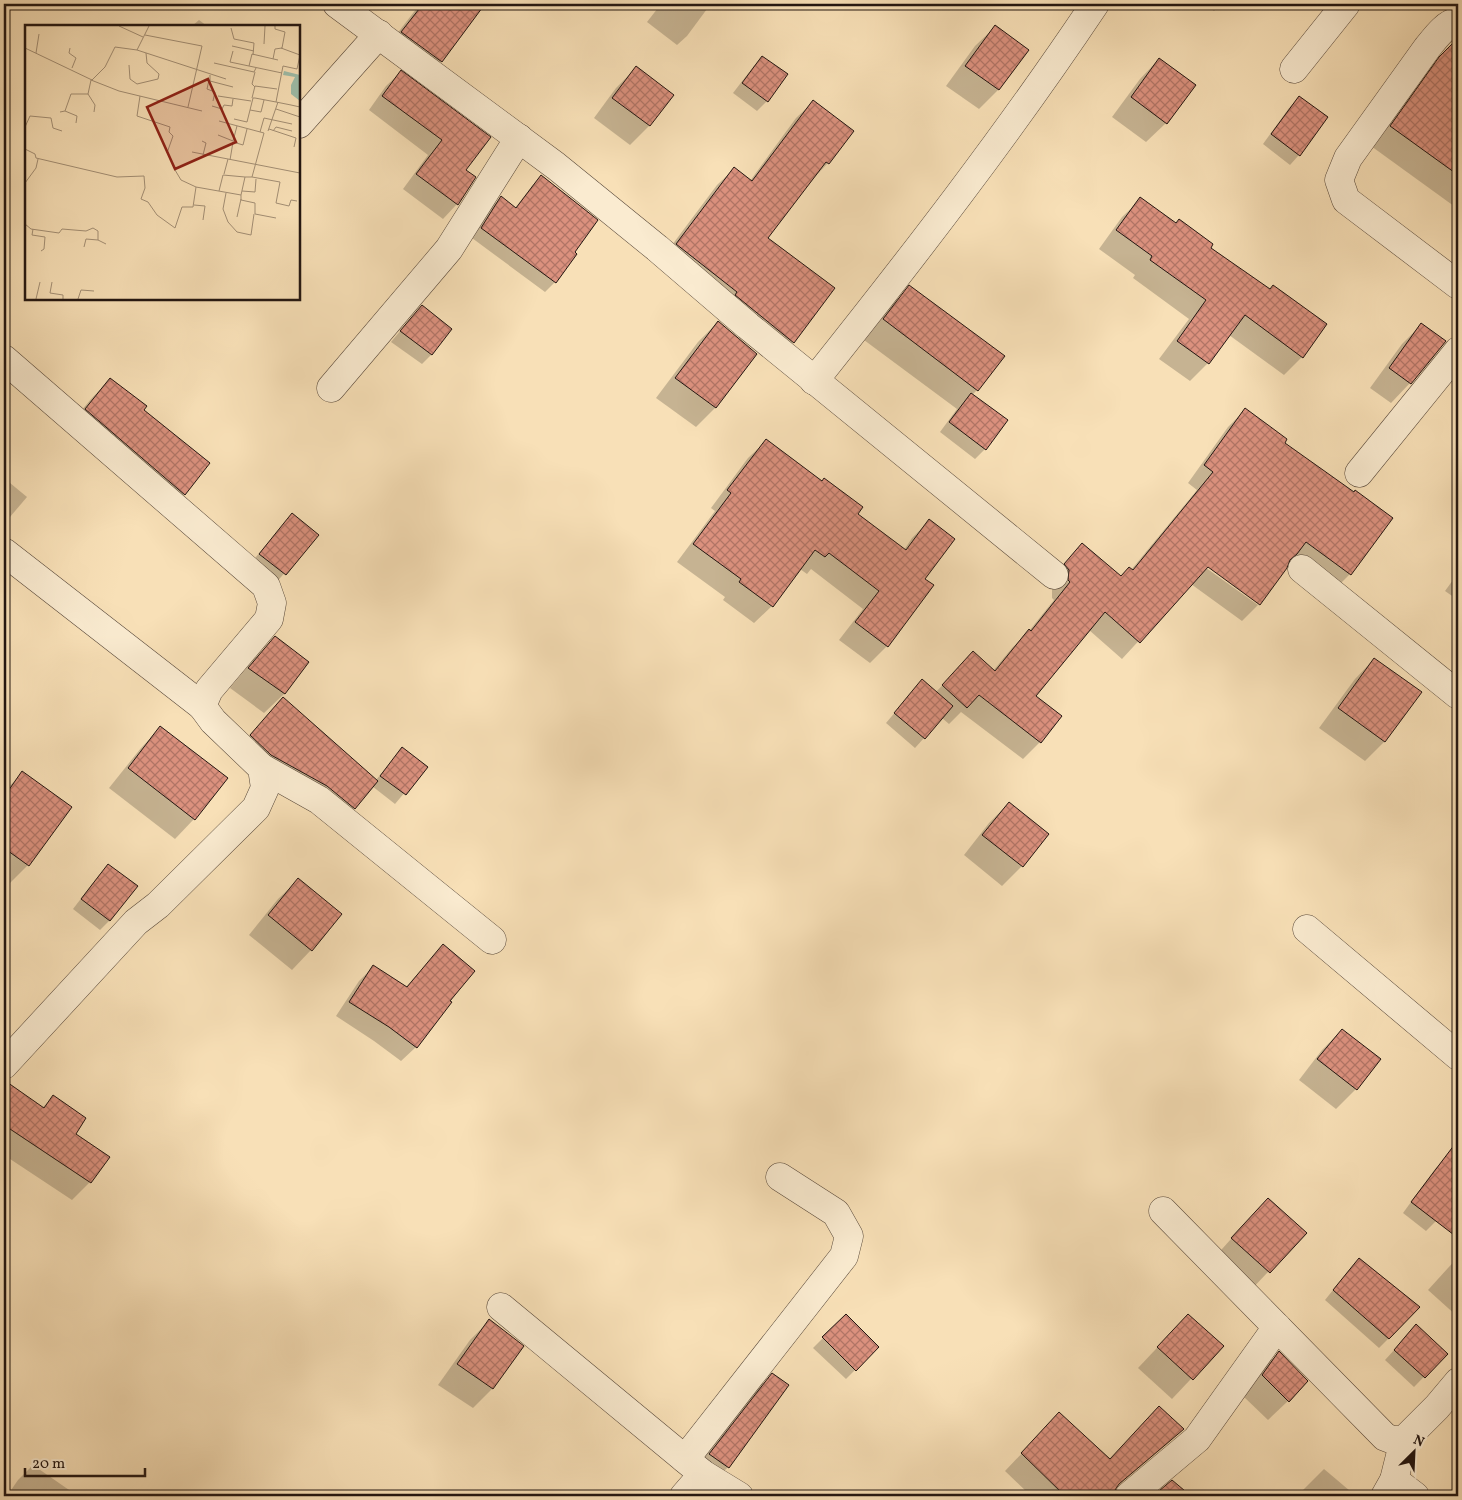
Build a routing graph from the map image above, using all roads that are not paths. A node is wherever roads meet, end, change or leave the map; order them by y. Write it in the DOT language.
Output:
graph roads {
  1 [pos="338,4"];
  2 [pos="1095,4"];
  3 [pos="1346,4"];
  4 [pos="1458,21"];
  5 [pos="379,34"];
  6 [pos="1294,69"];
  7 [pos="300,123"];
  8 [pos="519,138"];
  9 [pos="1458,286"];
  10 [pos="1458,351"];
  11 [pos="4,359"];
  12 [pos="814,381"];
  13 [pos="330,388"];
  14 [pos="1359,473"];
  15 [pos="4,552"];
  16 [pos="1302,569"];
  17 [pos="1054,575"];
  18 [pos="1458,695"];
  19 [pos="202,706"];
  20 [pos="262,768"];
  21 [pos="1307,929"];
  22 [pos="492,940"];
  23 [pos="1458,1056"];
  24 [pos="4,1065"];
  25 [pos="780,1177"];
  26 [pos="1163,1211"];
  27 [pos="501,1307"];
  28 [pos="1277,1327"];
  29 [pos="1458,1382"];
  30 [pos="1404,1440"];
  31 [pos="694,1466"];
  32 [pos="1398,1491"];
  33 [pos="684,1496"];
  34 [pos="739,1496"];
  35 [pos="1129,1496"];
  1 -- 5 [label="street"];
  2 -- 12 [label="street"];
  3 -- 6 [label="street"];
  4 -- 9 [label="street"];
  5 -- 7 [label="street"];
  5 -- 8 [label="street"];
  8 -- 12 [label="street"];
  8 -- 13 [label="street"];
  10 -- 14 [label="street"];
  11 -- 19 [label="street"];
  12 -- 17 [label="street"];
  15 -- 19 [label="street"];
  16 -- 18 [label="street"];
  19 -- 20 [label="street"];
  20 -- 22 [label="street"];
  20 -- 24 [label="street"];
  21 -- 23 [label="street"];
  25 -- 31 [label="street"];
  26 -- 28 [label="street"];
  27 -- 31 [label="street"];
  28 -- 30 [label="street"];
  28 -- 35 [label="street"];
  29 -- 30 [label="street"];
  30 -- 32 [label="street"];
  31 -- 33 [label="street"];
  31 -- 34 [label="street"];
}
